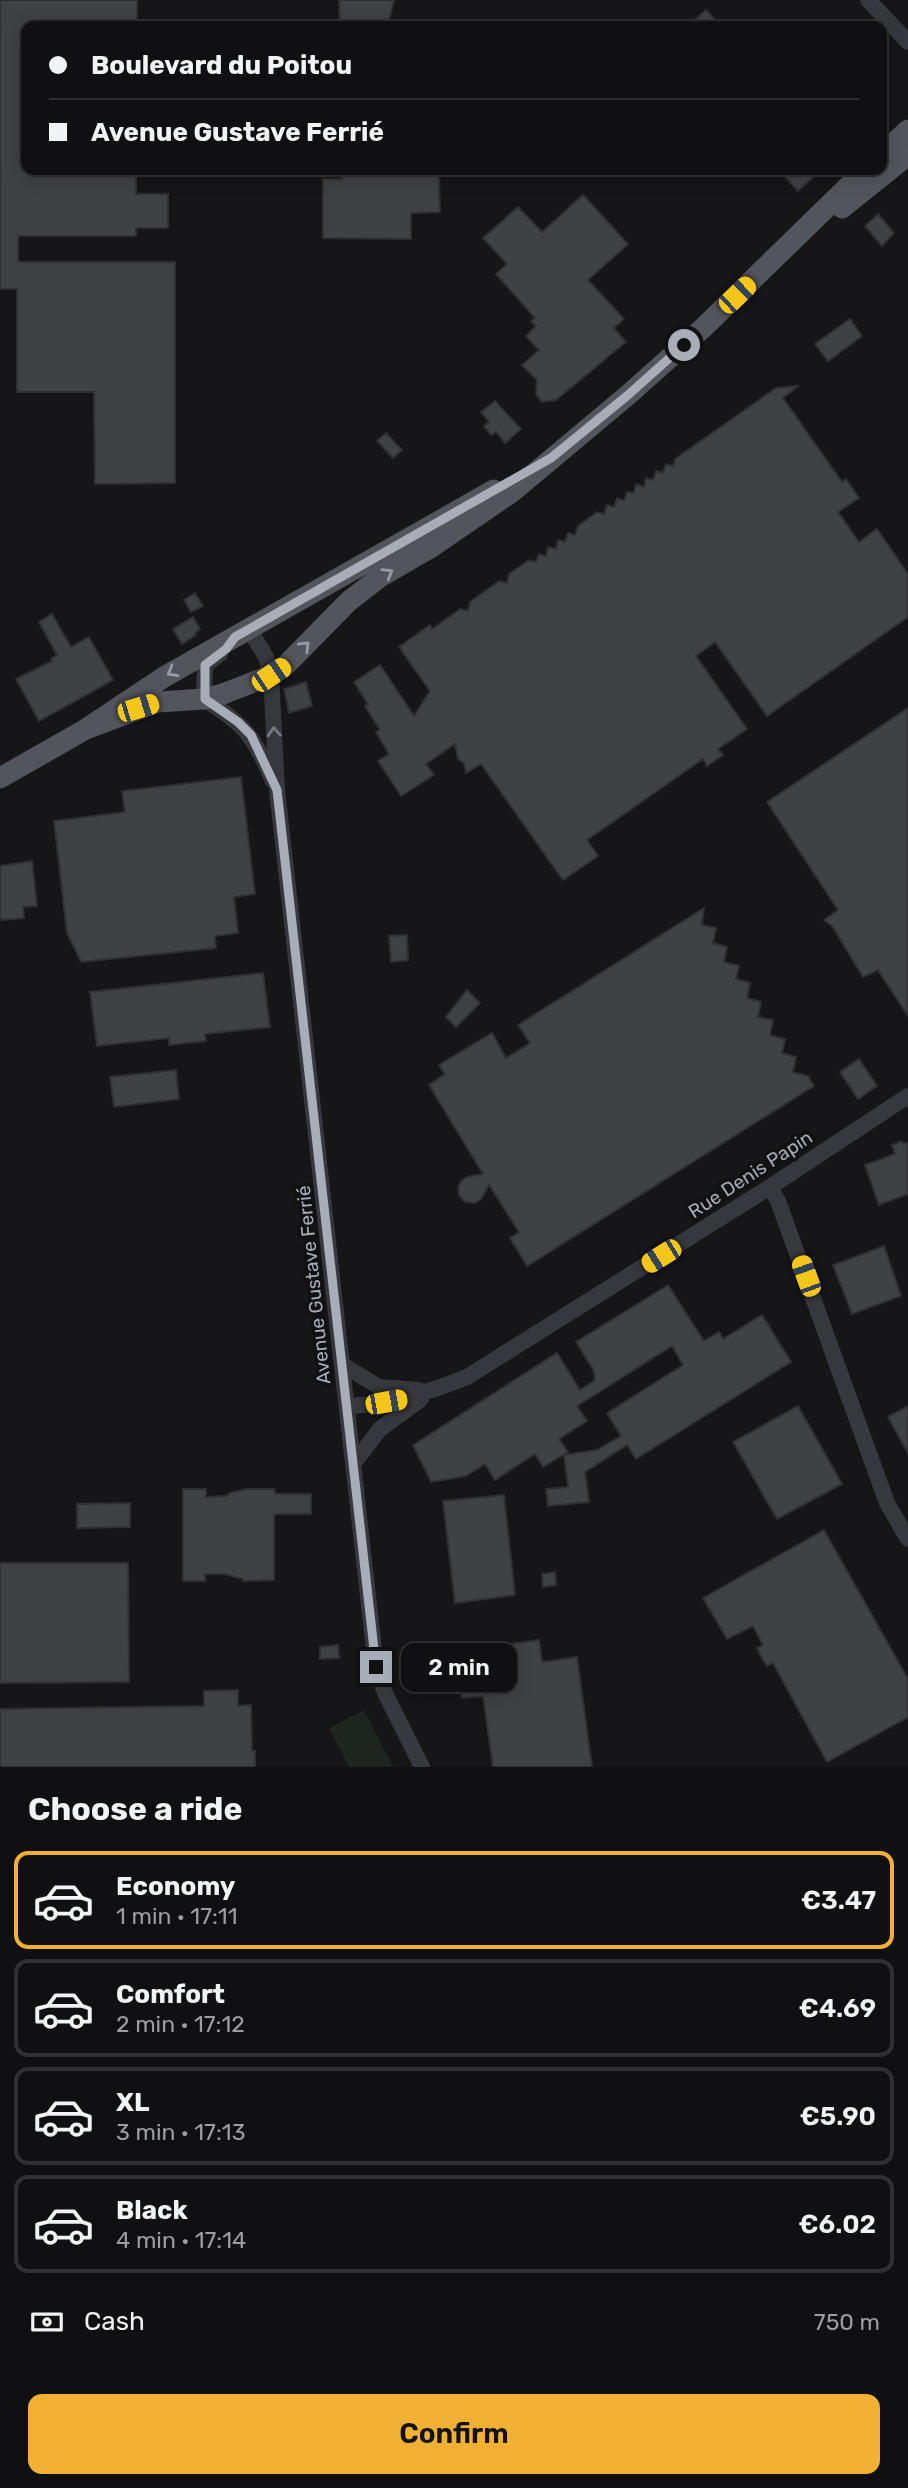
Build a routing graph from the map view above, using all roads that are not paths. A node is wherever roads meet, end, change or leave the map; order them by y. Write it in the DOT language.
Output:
graph roads {
  1 [pos="868,0"];
  2 [pos="908,42"];
  3 [pos="908,130"];
  4 [pos="887,149"];
  5 [pos="908,155"];
  6 [pos="887,173"];
  7 [pos="860,175"];
  8 [pos="885,175"];
  9 [pos="771,262"];
  10 [pos="551,458"];
  11 [pos="242,633"];
  12 [pos="271,675"];
  13 [pos="205,699"];
  14 [pos="86,729"];
  15 [pos="0,778"];
  16 [pos="277,790"];
  17 [pos="908,1097"];
  18 [pos="771,1187"];
  19 [pos="343,1365"];
  20 [pos="432,1392"];
  21 [pos="348,1406"];
  22 [pos="354,1463"];
  23 [pos="908,1539"];
  24 [pos="422,1767"];
  1 -- 2 [label="street"];
  3 -- 4 [label="main road"];
  5 -- 6 [label="main road"];
  7 -- 9 [label="main road"];
  8 -- 9 [label="main road"];
  9 -- 10 [label="main road"];
  10 -- 11 [label="main road"];
  12 -- 10 [label="main road, one-way"];
  11 -- 12 [label="street, Avenue Gustave Ferrié"];
  11 -- 13 [label="street"];
  11 -- 14 [label="main road, one-way"];
  12 -- 13 [label="main road"];
  16 -- 12 [label="street, Avenue Gustave Ferrié, one-way"];
  13 -- 14 [label="main road"];
  13 -- 16 [label="street, Avenue Gustave Ferrié"];
  14 -- 15 [label="main road"];
  16 -- 19 [label="street, Avenue Gustave Ferrié"];
  17 -- 18 [label="street, Rue Denis Papin"];
  18 -- 20 [label="street, Rue Denis Papin"];
  18 -- 23 [label="street"];
  19 -- 20 [label="street, Rue Denis Papin"];
  19 -- 21 [label="street, Avenue Gustave Ferrié"];
  20 -- 21 [label="street, Rue Denis Papin"];
  20 -- 22 [label="street, Rue Denis Papin"];
  21 -- 22 [label="street, Avenue Gustave Ferrié"];
  22 -- 24 [label="street, Avenue Gustave Ferrié"];
}
